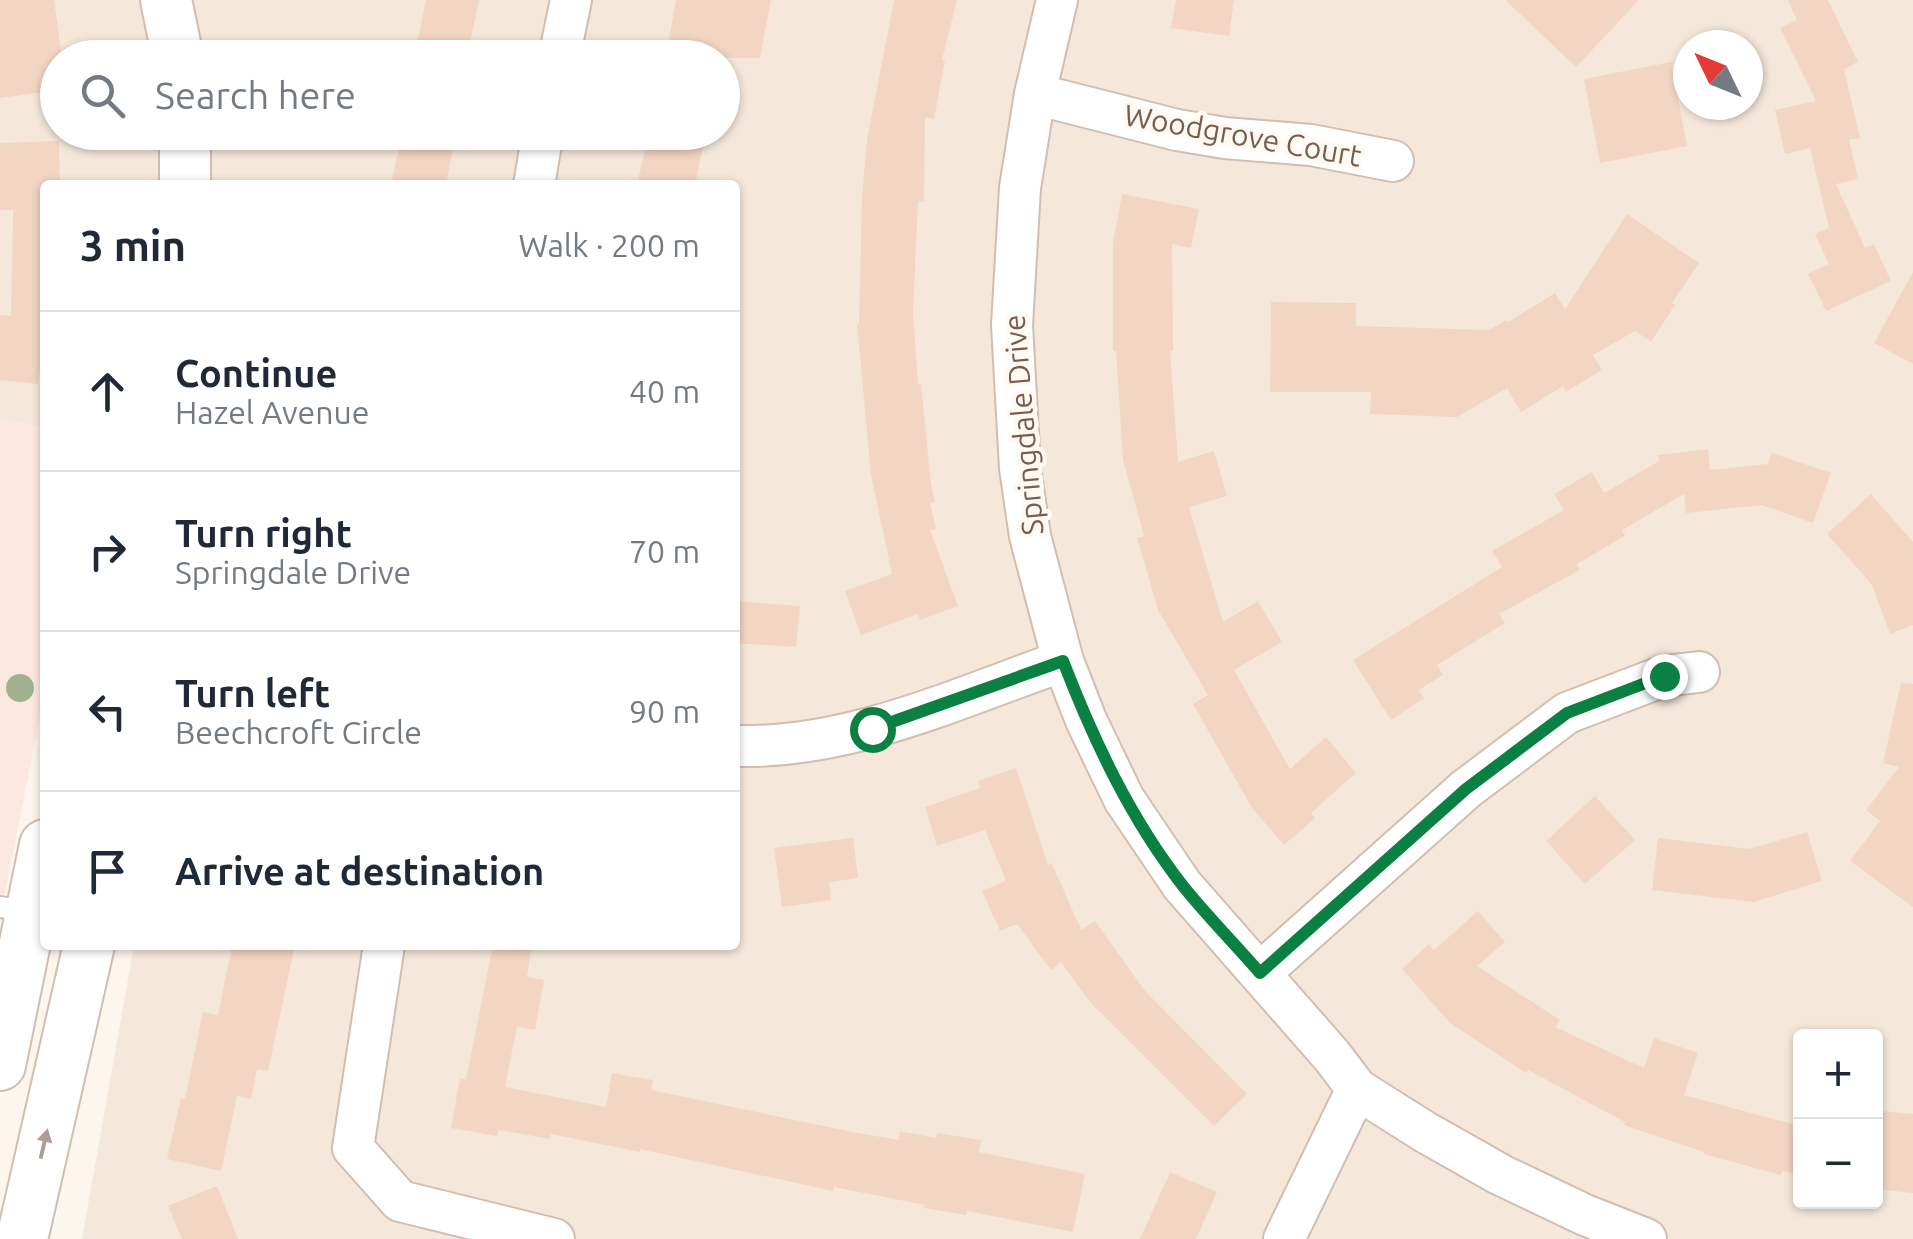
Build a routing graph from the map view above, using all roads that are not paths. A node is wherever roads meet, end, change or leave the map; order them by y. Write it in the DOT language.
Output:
graph roads {
  1 [pos="166,0"];
  2 [pos="571,0"];
  3 [pos="1057,0"];
  4 [pos="174,40"];
  5 [pos="563,40"];
  6 [pos="1034,94"];
  7 [pos="185,150"];
  8 [pos="541,150"];
  9 [pos="1392,161"];
  10 [pos="185,180"];
  11 [pos="535,180"];
  12 [pos="1063,661"];
  13 [pos="1699,672"];
  14 [pos="740,746"];
  15 [pos="40,862"];
  16 [pos="25,911"];
  17 [pos="40,935"];
  18 [pos="383,950"];
  19 [pos="54,958"];
  20 [pos="1260,973"];
  21 [pos="0,1065"];
  22 [pos="1357,1089"];
  23 [pos="22,1239"];
  24 [pos="554,1239"];
  25 [pos="1284,1239"];
  26 [pos="1646,1239"];
  1 -- 4 [label="street"];
  2 -- 5 [label="street"];
  3 -- 6 [label="street, Springdale Drive"];
  6 -- 9 [label="street, Woodgrove Court"];
  6 -- 12 [label="street, Springdale Drive"];
  7 -- 10 [label="street"];
  8 -- 11 [label="street"];
  12 -- 14 [label="street"];
  12 -- 20 [label="street, Springdale Drive"];
  13 -- 20 [label="street"];
  15 -- 16 [label="street"];
  16 -- 17 [label="street"];
  18 -- 24 [label="street"];
  19 -- 21 [label="street"];
  23 -- 19 [label="street, one-way"];
  20 -- 22 [label="street, Springdale Drive"];
  22 -- 25 [label="street"];
  22 -- 26 [label="street, Springdale Drive"];
}
